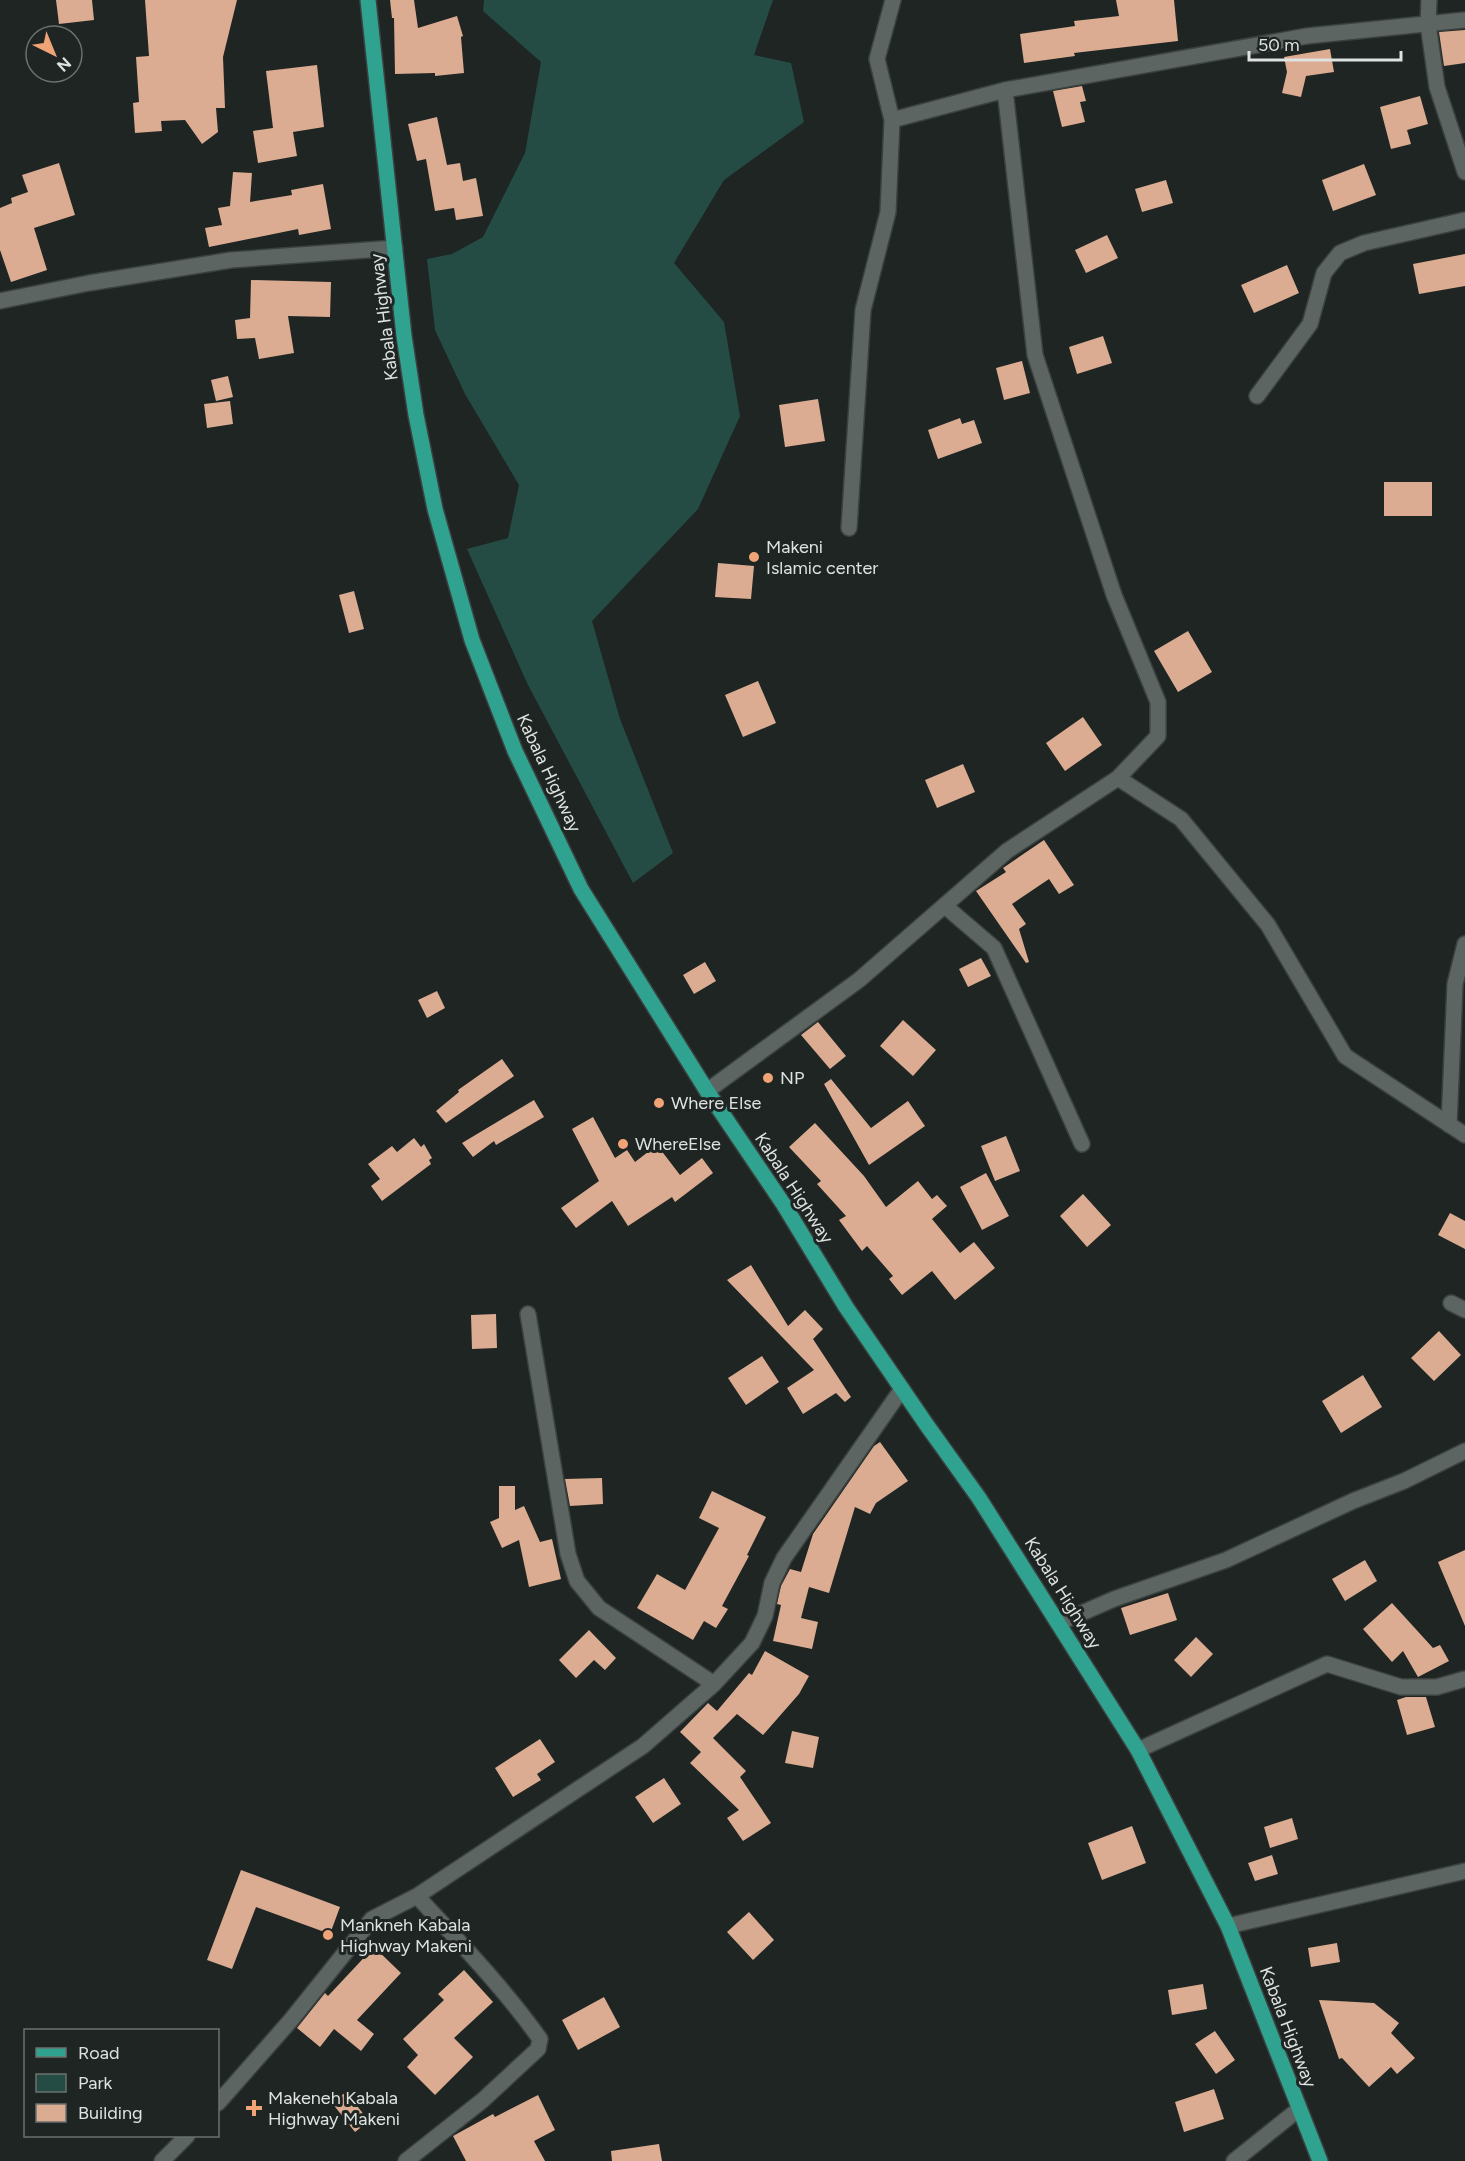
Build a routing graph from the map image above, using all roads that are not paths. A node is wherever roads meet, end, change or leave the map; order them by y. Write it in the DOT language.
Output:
graph roads {
  1 [pos="368,0"];
  2 [pos="894,0"];
  3 [pos="1429,0"];
  4 [pos="1465,20"];
  5 [pos="1428,24"];
  6 [pos="1005,90"];
  7 [pos="892,120"];
  8 [pos="1465,172"];
  9 [pos="1465,220"];
  10 [pos="395,248"];
  11 [pos="0,301"];
  12 [pos="1257,396"];
  13 [pos="849,528"];
  14 [pos="1118,778"];
  15 [pos="945,906"];
  16 [pos="1465,944"];
  17 [pos="707,1092"];
  18 [pos="1449,1125"];
  19 [pos="1465,1135"];
  20 [pos="1082,1144"];
  21 [pos="1451,1303"];
  22 [pos="1465,1310"];
  23 [pos="528,1314"];
  24 [pos="902,1389"];
  25 [pos="1465,1451"];
  26 [pos="1059,1623"];
  27 [pos="1465,1678"];
  28 [pos="714,1684"];
  29 [pos="1138,1750"];
  30 [pos="1465,1871"];
  31 [pos="417,1896"];
  32 [pos="1228,1926"];
  33 [pos="219,2102"];
  34 [pos="1299,2109"];
  35 [pos="187,2137"];
  36 [pos="162,2161"];
  37 [pos="406,2161"];
  38 [pos="1234,2161"];
  39 [pos="1320,2161"];
  1 -- 10 [label="main road, Kabala Highway"];
  2 -- 7 [label="street"];
  3 -- 5 [label="street"];
  4 -- 5 [label="street"];
  5 -- 6 [label="street"];
  5 -- 8 [label="street"];
  6 -- 7 [label="street"];
  6 -- 14 [label="street"];
  7 -- 13 [label="street"];
  9 -- 12 [label="street"];
  10 -- 11 [label="street"];
  10 -- 17 [label="main road, Kabala Highway"];
  14 -- 15 [label="street"];
  14 -- 18 [label="street"];
  15 -- 17 [label="street"];
  15 -- 20 [label="street"];
  16 -- 18 [label="street"];
  17 -- 24 [label="main road, Kabala Highway"];
  18 -- 19 [label="street"];
  21 -- 22 [label="street"];
  23 -- 28 [label="street"];
  24 -- 26 [label="main road, Kabala Highway"];
  24 -- 28 [label="street"];
  25 -- 26 [label="street"];
  26 -- 29 [label="main road, Kabala Highway"];
  27 -- 29 [label="street"];
  28 -- 31 [label="street"];
  29 -- 32 [label="main road, Kabala Highway"];
  30 -- 32 [label="street"];
  31 -- 33 [label="street"];
  31 -- 37 [label="street"];
  32 -- 34 [label="main road, Kabala Highway"];
  34 -- 38 [label="street"];
  34 -- 39 [label="main road, Kabala Highway"];
  35 -- 36 [label="street"];
}
